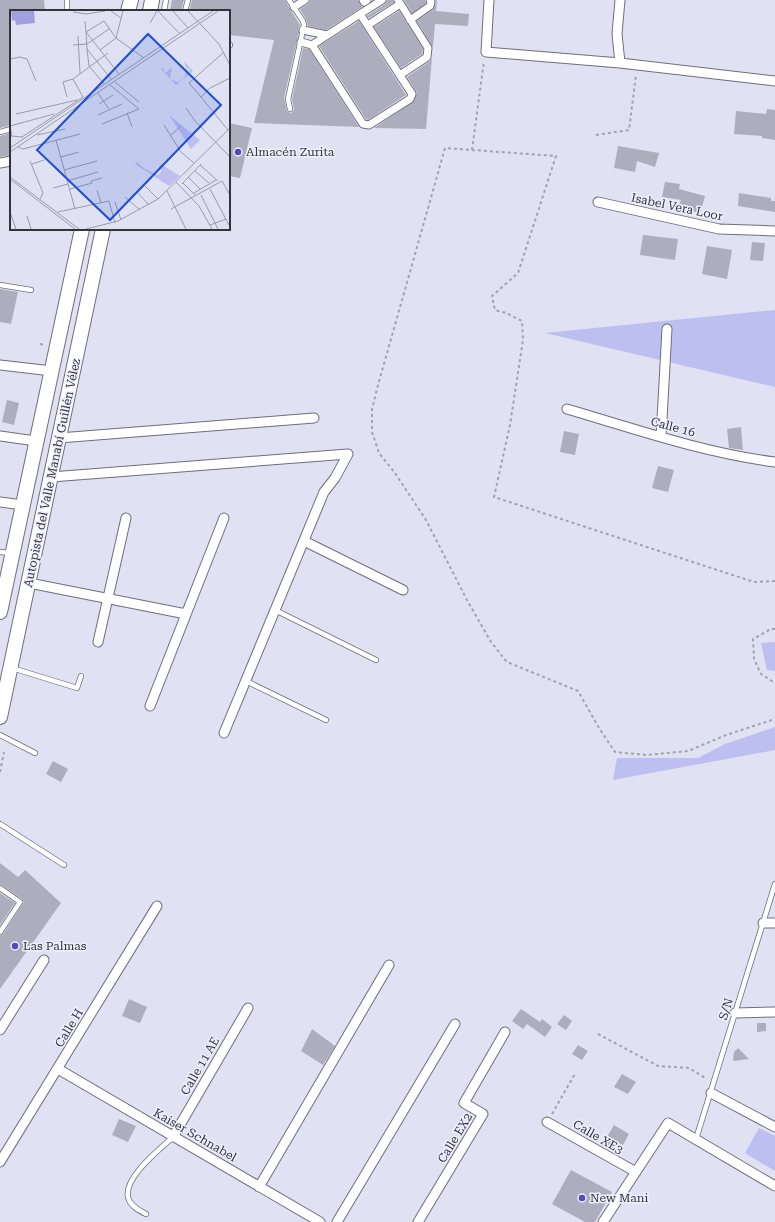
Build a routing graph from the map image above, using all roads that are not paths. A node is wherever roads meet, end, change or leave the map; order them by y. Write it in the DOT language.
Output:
graph roads {
  1 [pos="131,0"];
  2 [pos="152,0"];
  3 [pos="166,0"];
  4 [pos="188,0"];
  5 [pos="289,0"];
  6 [pos="306,0"];
  7 [pos="363,0"];
  8 [pos="367,0"];
  9 [pos="380,0"];
  10 [pos="430,0"];
  11 [pos="489,0"];
  12 [pos="620,0"];
  13 [pos="399,2"];
  14 [pos="294,8"];
  15 [pos="128,10"];
  16 [pos="150,10"];
  17 [pos="164,10"];
  18 [pos="185,10"];
  19 [pos="360,14"];
  20 [pos="410,20"];
  21 [pos="368,25"];
  22 [pos="303,30"];
  23 [pos="327,35"];
  24 [pos="300,42"];
  25 [pos="312,45"];
  26 [pos="620,63"];
  27 [pos="400,75"];
  28 [pos="775,81"];
  29 [pos="290,109"];
  30 [pos="10,129"];
  31 [pos="0,132"];
  32 [pos="10,161"];
  33 [pos="0,163"];
  34 [pos="598,202"];
  35 [pos="82,230"];
  36 [pos="103,230"];
  37 [pos="775,231"];
  38 [pos="0,284"];
  39 [pos="31,290"];
  40 [pos="667,329"];
  41 [pos="0,365"];
  42 [pos="52,371"];
  43 [pos="46,396"];
  44 [pos="67,400"];
  45 [pos="567,409"];
  46 [pos="314,418"];
  47 [pos="0,436"];
  48 [pos="661,437"];
  49 [pos="59,438"];
  50 [pos="36,441"];
  51 [pos="775,462"];
  52 [pos="51,477"];
  53 [pos="0,502"];
  54 [pos="22,505"];
  55 [pos="126,518"];
  56 [pos="224,518"];
  57 [pos="304,541"];
  58 [pos="6,553"];
  59 [pos="4,575"];
  60 [pos="29,583"];
  61 [pos="403,590"];
  62 [pos="108,598"];
  63 [pos="275,610"];
  64 [pos="0,612"];
  65 [pos="186,614"];
  66 [pos="98,642"];
  67 [pos="376,660"];
  68 [pos="10,667"];
  69 [pos="81,676"];
  70 [pos="246,681"];
  71 [pos="150,706"];
  72 [pos="0,717"];
  73 [pos="326,720"];
  74 [pos="224,733"];
  75 [pos="0,735"];
  76 [pos="35,753"];
  77 [pos="0,824"];
  78 [pos="64,865"];
  79 [pos="775,884"];
  80 [pos="0,888"];
  81 [pos="157,906"];
  82 [pos="763,923"];
  83 [pos="775,923"];
  84 [pos="0,932"];
  85 [pos="44,960"];
  86 [pos="389,965"];
  87 [pos="248,1008"];
  88 [pos="775,1012"];
  89 [pos="735,1013"];
  90 [pos="455,1024"];
  91 [pos="0,1030"];
  92 [pos="505,1032"];
  93 [pos="58,1069"];
  94 [pos="711,1093"];
  95 [pos="548,1122"];
  96 [pos="775,1127"];
  97 [pos="173,1137"];
  98 [pos="696,1139"];
  99 [pos="0,1162"];
  100 [pos="636,1172"];
  101 [pos="775,1186"];
  102 [pos="259,1187"];
  103 [pos="146,1214"];
  104 [pos="320,1222"];
  105 [pos="337,1222"];
  106 [pos="418,1222"];
  107 [pos="603,1222"];
  1 -- 15 [label="main road"];
  2 -- 16 [label="main road"];
  3 -- 17 [label="lane"];
  4 -- 18 [label="lane"];
  5 -- 14 [label="lane"];
  6 -- 14 [label="street"];
  7 -- 8 [label="street"];
  9 -- 19 [label="street"];
  10 -- 20 [label="street"];
  11 -- 26 [label="street"];
  12 -- 26 [label="street"];
  13 -- 20 [label="street"];
  13 -- 21 [label="street"];
  14 -- 22 [label="lane"];
  19 -- 21 [label="street"];
  19 -- 23 [label="street"];
  20 -- 27 [label="street"];
  21 -- 27 [label="street"];
  22 -- 23 [label="street"];
  22 -- 24 [label="lane"];
  23 -- 25 [label="street"];
  24 -- 25 [label="street"];
  24 -- 29 [label="lane"];
  25 -- 27 [label="street"];
  26 -- 28 [label="street"];
  30 -- 31 [label="lane"];
  32 -- 33 [label="street"];
  34 -- 37 [label="street, Isabel Vera Loor"];
  35 -- 42 [label="main road, Autopista del Valle Manabí Guillén Vélez"];
  36 -- 44 [label="main road, Autopista del Valle Manabí Guillén Vélez"];
  38 -- 39 [label="lane"];
  40 -- 48 [label="street"];
  41 -- 42 [label="street"];
  42 -- 43 [label="main road, Autopista del Valle Manabí Guillén Vélez"];
  43 -- 44 [label="main road"];
  43 -- 50 [label="main road, Autopista del Valle Manabí Guillén Vélez"];
  44 -- 49 [label="main road, Autopista del Valle Manabí Guillén Vélez"];
  45 -- 48 [label="street, Calle 16"];
  46 -- 49 [label="street"];
  47 -- 50 [label="street"];
  48 -- 51 [label="street, Calle 16"];
  49 -- 52 [label="main road, Autopista del Valle Manabí Guillén Vélez"];
  50 -- 54 [label="main road, Autopista del Valle Manabí Guillén Vélez"];
  52 -- 57 [label="street"];
  52 -- 60 [label="main road, Autopista del Valle Manabí Guillén Vélez"];
  53 -- 54 [label="street"];
  54 -- 58 [label="main road, Autopista del Valle Manabí Guillén Vélez"];
  55 -- 62 [label="street"];
  56 -- 65 [label="street"];
  57 -- 61 [label="street"];
  57 -- 63 [label="street"];
  58 -- 59 [label="main road, Autopista del Valle Manabí Guillén Vélez"];
  59 -- 64 [label="main road, Autopista del Valle Manabí Guillén Vélez"];
  60 -- 62 [label="street"];
  60 -- 68 [label="main road, Autopista del Valle Manabí Guillén Vélez"];
  62 -- 65 [label="street"];
  62 -- 66 [label="street"];
  63 -- 67 [label="lane"];
  63 -- 70 [label="street"];
  65 -- 71 [label="street"];
  68 -- 69 [label="lane"];
  68 -- 72 [label="main road, Autopista del Valle Manabí Guillén Vélez"];
  70 -- 73 [label="lane"];
  70 -- 74 [label="street"];
  75 -- 76 [label="lane"];
  77 -- 78 [label="lane"];
  79 -- 82 [label="lane, S/N"];
  80 -- 84 [label="lane"];
  81 -- 93 [label="street, Calle H"];
  82 -- 83 [label="street"];
  82 -- 89 [label="lane, S/N"];
  85 -- 91 [label="street"];
  86 -- 102 [label="street"];
  87 -- 97 [label="street, Calle 11 AE"];
  88 -- 89 [label="street"];
  89 -- 94 [label="lane, S/N"];
  90 -- 105 [label="street"];
  92 -- 106 [label="street, Calle EX2"];
  93 -- 97 [label="street, Kaiser Schnabel"];
  93 -- 99 [label="street, Calle H"];
  94 -- 96 [label="street"];
  94 -- 98 [label="lane, S/N"];
  95 -- 100 [label="street, Calle XE3"];
  97 -- 102 [label="street, Kaiser Schnabel"];
  97 -- 103 [label="lane"];
  98 -- 100 [label="street"];
  98 -- 101 [label="street"];
  100 -- 107 [label="street"];
  102 -- 104 [label="street, Kaiser Schnabel"];
}
